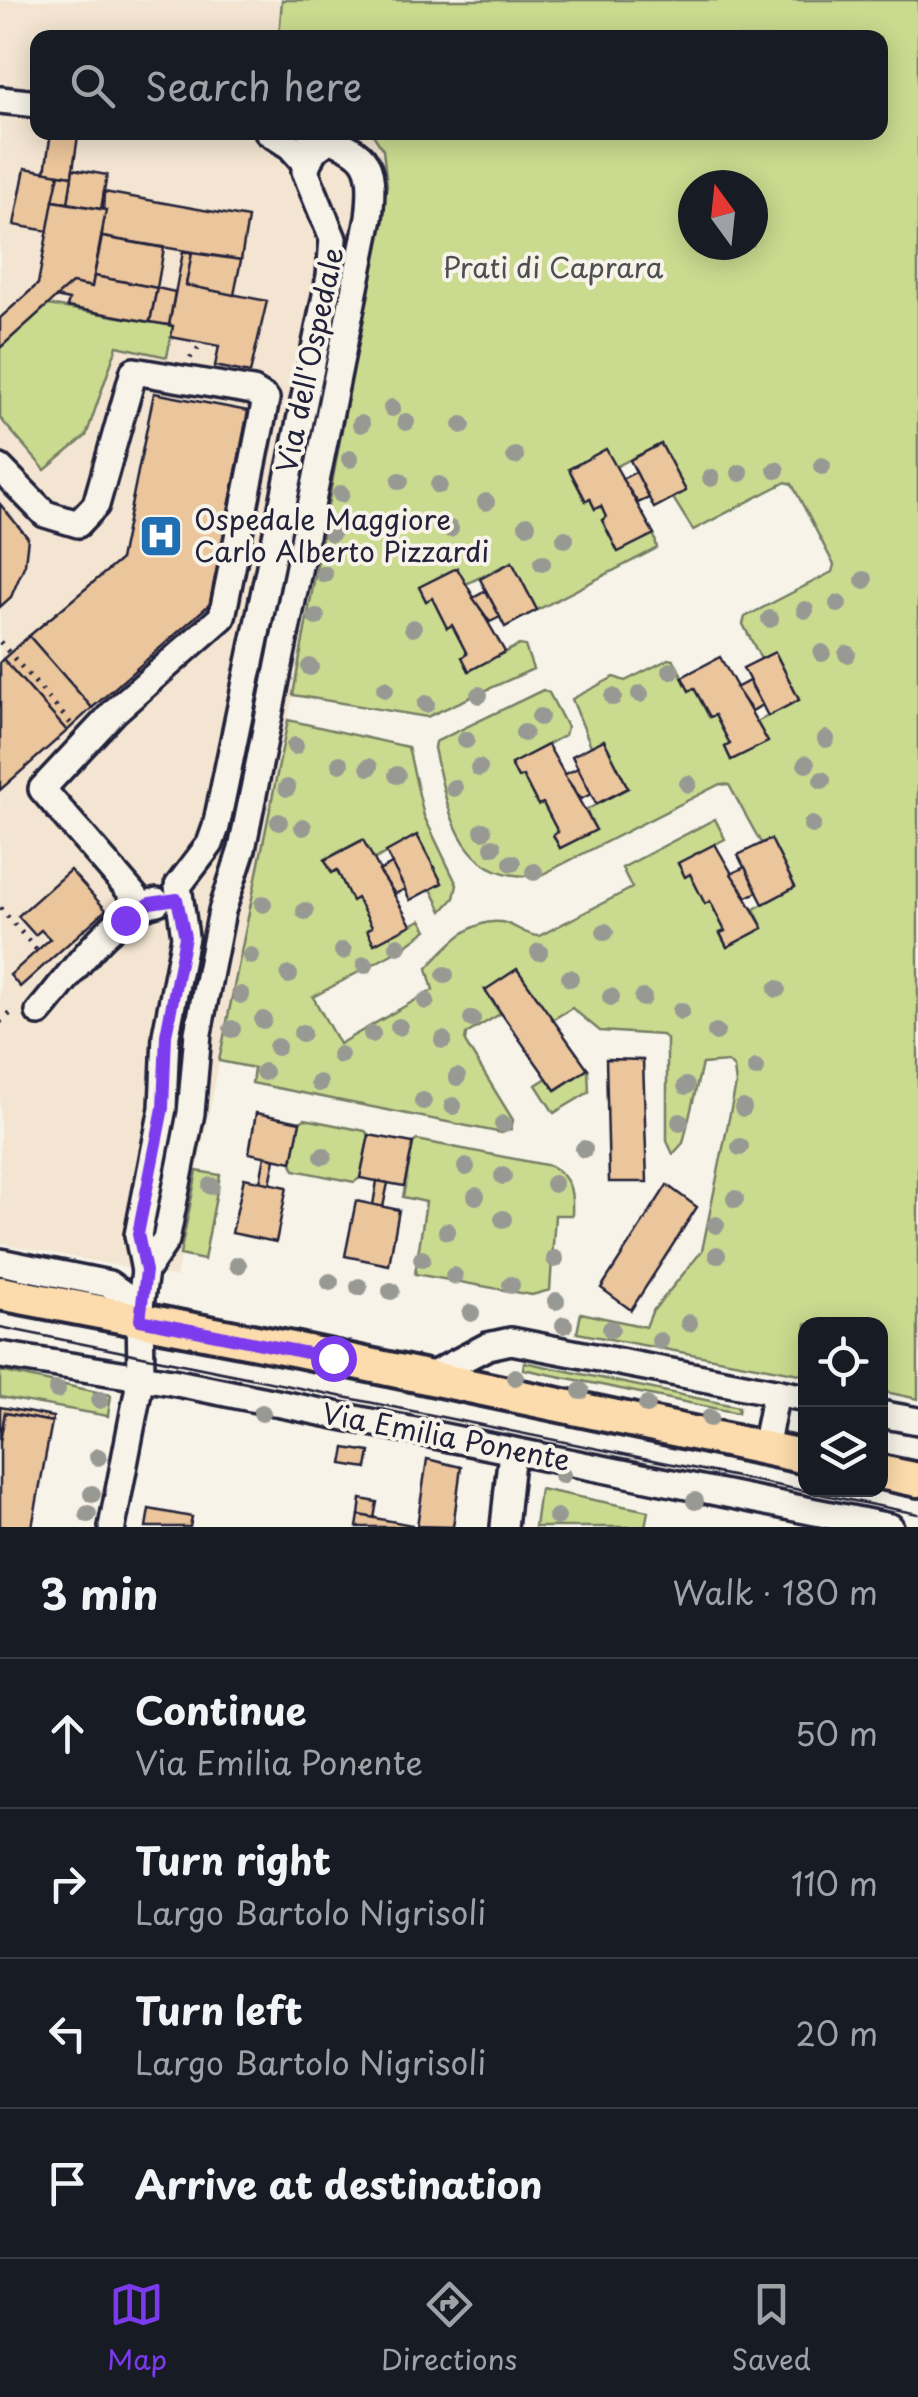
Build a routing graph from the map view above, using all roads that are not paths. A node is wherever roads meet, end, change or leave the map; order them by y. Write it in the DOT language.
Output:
graph roads {
  1 [pos="281,140"];
  2 [pos="320,140"];
  3 [pos="332,140"];
  4 [pos="306,164"];
  5 [pos="0,468"];
  6 [pos="250,487"];
  7 [pos="284,494"];
  8 [pos="312,499"];
  9 [pos="177,899"];
  10 [pos="143,906"];
  11 [pos="38,1012"];
  12 [pos="0,1262"];
  13 [pos="146,1271"];
  14 [pos="0,1293"];
  15 [pos="140,1313"];
  16 [pos="0,1355"];
  17 [pos="141,1376"];
  18 [pos="424,1379"];
  19 [pos="776,1392"];
  20 [pos="798,1396"];
  21 [pos="888,1415"];
  22 [pos="918,1421"];
  23 [pos="765,1448"];
  24 [pos="512,1450"];
  25 [pos="798,1454"];
  26 [pos="888,1474"];
  27 [pos="918,1480"];
  28 [pos="112,1527"];
  29 [pos="504,1527"];
  30 [pos="890,1527"];
  1 -- 4 [label="street"];
  2 -- 4 [label="street, Via dell'Ospedale"];
  3 -- 8 [label="street, Via dell'Ospedale"];
  4 -- 7 [label="street, Via dell'Ospedale"];
  5 -- 6 [label="street"];
  6 -- 7 [label="street"];
  6 -- 10 [label="street"];
  7 -- 8 [label="street"];
  7 -- 9 [label="street, Via dell'Ospedale"];
  8 -- 13 [label="street, Via dell'Ospedale"];
  9 -- 10 [label="street"];
  9 -- 13 [label="street"];
  10 -- 11 [label="street"];
  12 -- 15 [label="street"];
  13 -- 15 [label="street"];
  14 -- 15 [label="main road, Via Emilia Ponente"];
  15 -- 17 [label="street"];
  15 -- 18 [label="main road, Via Emilia Ponente"];
  16 -- 17 [label="street, Via Emilia Ponente"];
  17 -- 24 [label="street, Via Emilia Ponente"];
  17 -- 28 [label="street"];
  18 -- 19 [label="street"];
  18 -- 23 [label="main road, Via Emilia Ponente"];
  19 -- 20 [label="street"];
  19 -- 23 [label="street"];
  21 -- 22 [label="street"];
  23 -- 25 [label="main road, Via Emilia Ponente"];
  24 -- 29 [label="street"];
  24 -- 30 [label="street, Via Emilia Ponente"];
  26 -- 27 [label="main road"];
}
